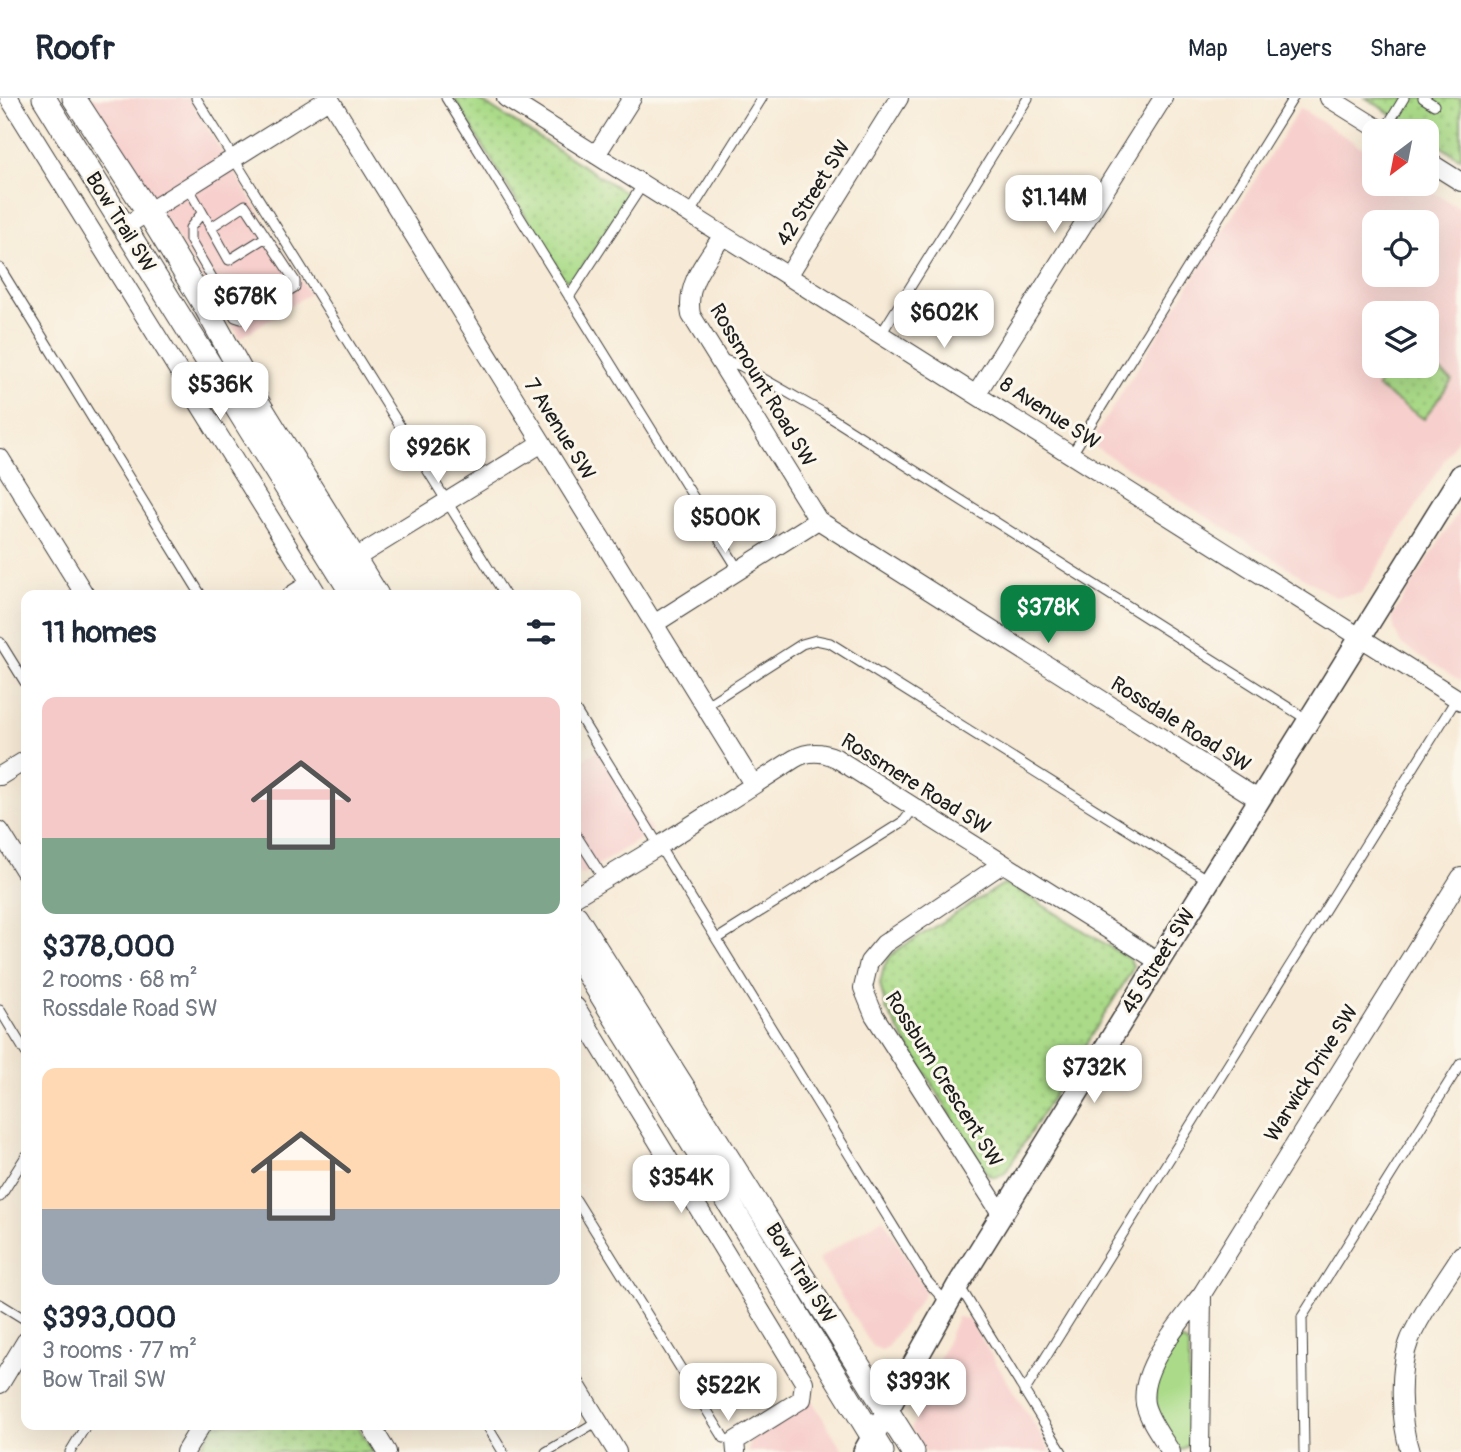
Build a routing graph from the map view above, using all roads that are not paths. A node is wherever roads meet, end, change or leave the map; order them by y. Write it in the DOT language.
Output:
graph roads {
  1 [pos="9,98"];
  2 [pos="44,98"];
  3 [pos="74,98"];
  4 [pos="195,98"];
  5 [pos="329,98"];
  6 [pos="446,98"];
  7 [pos="506,98"];
  8 [pos="632,98"];
  9 [pos="762,98"];
  10 [pos="899,98"];
  11 [pos="1028,98"];
  12 [pos="1163,98"];
  13 [pos="1293,98"];
  14 [pos="1329,98"];
  15 [pos="1404,98"];
  16 [pos="1423,98"];
  17 [pos="1434,105"];
  18 [pos="1363,119"];
  19 [pos="1391,119"];
  20 [pos="596,155"];
  21 [pos="233,159"];
  22 [pos="1439,167"];
  23 [pos="1461,181"];
  24 [pos="643,184"];
  25 [pos="188,187"];
  26 [pos="148,212"];
  27 [pos="202,213"];
  28 [pos="689,214"];
  29 [pos="124,227"];
  30 [pos="210,228"];
  31 [pos="723,234"];
  32 [pos="266,237"];
  33 [pos="0,268"];
  34 [pos="788,276"];
  35 [pos="569,297"];
  36 [pos="881,334"];
  37 [pos="715,356"];
  38 [pos="977,393"];
  39 [pos="542,443"];
  40 [pos="1072,454"];
  41 [pos="0,458"];
  42 [pos="1461,475"];
  43 [pos="448,502"];
  44 [pos="818,520"];
  45 [pos="354,559"];
  46 [pos="738,569"];
  47 [pos="315,589"];
  48 [pos="82,590"];
  49 [pos="198,590"];
  50 [pos="350,590"];
  51 [pos="374,590"];
  52 [pos="502,590"];
  53 [pos="653,624"];
  54 [pos="1360,636"];
  55 [pos="0,642"];
  56 [pos="21,676"];
  57 [pos="1459,699"];
  58 [pos="705,706"];
  59 [pos="581,719"];
  60 [pos="1308,720"];
  61 [pos="21,763"];
  62 [pos="0,776"];
  63 [pos="753,784"];
  64 [pos="1258,799"];
  65 [pos="914,808"];
  66 [pos="0,831"];
  67 [pos="581,843"];
  68 [pos="659,846"];
  69 [pos="1002,864"];
  70 [pos="21,865"];
  71 [pos="1461,877"];
  72 [pos="604,879"];
  73 [pos="1208,880"];
  74 [pos="581,893"];
  75 [pos="581,925"];
  76 [pos="716,939"];
  77 [pos="1158,961"];
  78 [pos="581,962"];
  79 [pos="0,1010"];
  80 [pos="581,1015"];
  81 [pos="21,1046"];
  82 [pos="1461,1063"];
  83 [pos="21,1164"];
  84 [pos="0,1197"];
  85 [pos="581,1208"];
  86 [pos="1002,1215"];
  87 [pos="1461,1255"];
  88 [pos="958,1285"];
  89 [pos="1202,1294"];
  90 [pos="0,1304"];
  91 [pos="947,1304"];
  92 [pos="21,1317"];
  93 [pos="21,1350"];
  94 [pos="0,1384"];
  95 [pos="1024,1392"];
  96 [pos="581,1393"];
  97 [pos="886,1409"];
  98 [pos="598,1420"];
  99 [pos="83,1430"];
  100 [pos="198,1430"];
  101 [pos="374,1430"];
  102 [pos="490,1430"];
  103 [pos="736,1447"];
  104 [pos="873,1447"];
  105 [pos="70,1452"];
  106 [pos="185,1452"];
  107 [pos="387,1452"];
  108 [pos="503,1452"];
  109 [pos="546,1452"];
  110 [pos="617,1452"];
  111 [pos="912,1452"];
  112 [pos="1062,1452"];
  113 [pos="1171,1452"];
  114 [pos="1200,1452"];
  115 [pos="1304,1452"];
  116 [pos="1410,1452"];
  1 -- 47 [label="street"];
  2 -- 29 [label="main road, Bow Trail SW"];
  3 -- 26 [label="main road, Bow Trail SW"];
  4 -- 21 [label="lane"];
  5 -- 21 [label="street"];
  5 -- 39 [label="street, 7 Avenue SW"];
  6 -- 35 [label="lane"];
  7 -- 20 [label="street, 8 Avenue SW"];
  8 -- 20 [label="street"];
  9 -- 28 [label="lane"];
  10 -- 34 [label="street, 42 Street SW"];
  11 -- 36 [label="lane"];
  12 -- 38 [label="street"];
  13 -- 40 [label="lane"];
  14 -- 18 [label="street"];
  15 -- 19 [label="lane"];
  16 -- 17 [label="lane"];
  20 -- 24 [label="street, 8 Avenue SW"];
  21 -- 25 [label="street"];
  21 -- 43 [label="lane"];
  22 -- 23 [label="street"];
  24 -- 28 [label="street, 8 Avenue SW"];
  24 -- 35 [label="lane"];
  25 -- 26 [label="street"];
  25 -- 27 [label="lane"];
  26 -- 29 [label="street"];
  26 -- 45 [label="main road, Bow Trail SW"];
  27 -- 30 [label="lane"];
  27 -- 32 [label="lane"];
  28 -- 31 [label="street, 8 Avenue SW"];
  29 -- 50 [label="main road, Bow Trail SW"];
  30 -- 32 [label="lane"];
  30 -- 32 [label="lane"];
  31 -- 34 [label="street, 8 Avenue SW"];
  31 -- 37 [label="street, Rossmount Road SW"];
  33 -- 49 [label="lane"];
  34 -- 36 [label="street, 8 Avenue SW"];
  35 -- 46 [label="lane"];
  36 -- 38 [label="street, 8 Avenue SW"];
  37 -- 44 [label="street, Rossmount Road SW"];
  37 -- 60 [label="lane"];
  38 -- 40 [label="street, 8 Avenue SW"];
  39 -- 43 [label="street"];
  39 -- 53 [label="street, 7 Avenue SW"];
  40 -- 54 [label="street, 8 Avenue SW"];
  41 -- 48 [label="street"];
  42 -- 54 [label="street, 45 Street SW"];
  43 -- 45 [label="street"];
  43 -- 52 [label="lane"];
  44 -- 46 [label="street"];
  44 -- 64 [label="street, Rossdale Road SW"];
  45 -- 51 [label="main road, Bow Trail SW"];
  46 -- 53 [label="street"];
  53 -- 58 [label="street, 7 Avenue SW"];
  54 -- 57 [label="street, 8 Avenue SW"];
  54 -- 60 [label="street, 45 Street SW"];
  55 -- 56 [label="lane"];
  57 -- 95 [label="lane"];
  58 -- 63 [label="street, 7 Avenue SW"];
  58 -- 73 [label="lane"];
  59 -- 68 [label="lane"];
  60 -- 64 [label="street, 45 Street SW"];
  61 -- 62 [label="street"];
  63 -- 65 [label="street, Rossmere Road SW"];
  63 -- 68 [label="street, Rossmere Road SW"];
  64 -- 73 [label="street, 45 Street SW"];
  65 -- 69 [label="street, Rossmere Road SW"];
  65 -- 76 [label="lane"];
  66 -- 70 [label="street"];
  67 -- 72 [label="lane"];
  68 -- 72 [label="street, Rossmere Road SW"];
  68 -- 76 [label="lane"];
  69 -- 77 [label="street, Rossmere Road SW"];
  69 -- 86 [label="street, Rossburn Crescent SW"];
  71 -- 89 [label="street, Warwick Drive SW"];
  72 -- 74 [label="street, Rossmere Road SW"];
  73 -- 77 [label="street, 45 Street SW"];
  75 -- 97 [label="main road, Bow Trail SW"];
  76 -- 91 [label="lane"];
  77 -- 86 [label="street, 45 Street SW"];
  78 -- 104 [label="main road, Bow Trail SW"];
  79 -- 81 [label="lane"];
  80 -- 103 [label="street"];
  82 -- 115 [label="lane"];
  83 -- 84 [label="lane"];
  85 -- 103 [label="lane"];
  86 -- 88 [label="street, 45 Street SW"];
  87 -- 116 [label="street"];
  88 -- 91 [label="street, 45 Street SW"];
  88 -- 95 [label="lane"];
  89 -- 113 [label="street, Warwick Drive SW"];
  89 -- 114 [label="street"];
  90 -- 92 [label="lane"];
  91 -- 97 [label="street, 45 Street SW"];
  93 -- 94 [label="street"];
  95 -- 112 [label="lane"];
  96 -- 98 [label="street"];
  97 -- 104 [label="street, 45 Street SW"];
  97 -- 111 [label="main road, Bow Trail SW"];
  98 -- 109 [label="lane"];
  98 -- 110 [label="street"];
  99 -- 105 [label="lane"];
  100 -- 106 [label="street"];
  101 -- 107 [label="street"];
  102 -- 108 [label="lane"];
}
